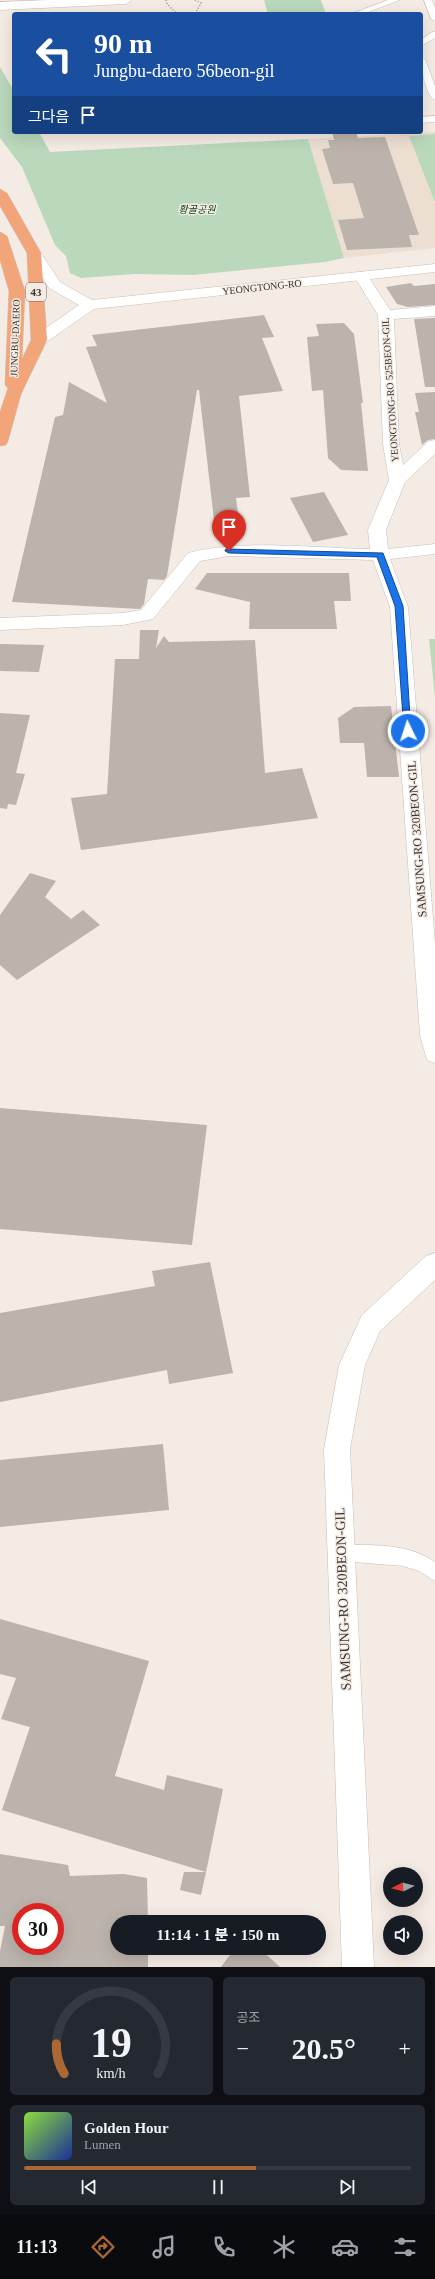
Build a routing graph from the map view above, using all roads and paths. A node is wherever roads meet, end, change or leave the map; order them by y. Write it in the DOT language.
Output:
graph roads {
  1 [pos="126,0"];
  2 [pos="166,0"];
  3 [pos="195,0"];
  4 [pos="396,0"];
  5 [pos="428,0"];
  6 [pos="0,6"];
  7 [pos="175,12"];
  8 [pos="196,12"];
  9 [pos="361,12"];
  10 [pos="435,19"];
  11 [pos="435,34"];
  12 [pos="423,43"];
  13 [pos="423,65"];
  14 [pos="435,97"];
  15 [pos="435,119"];
  16 [pos="423,120"];
  17 [pos="0,193"];
  18 [pos="0,236"];
  19 [pos="34,254"];
  20 [pos="435,268"];
  21 [pos="361,276"];
  22 [pos="90,305"];
  23 [pos="435,310"];
  24 [pos="386,315"];
  25 [pos="39,340"];
  26 [pos="13,394"];
  27 [pos="0,441"];
  28 [pos="435,445"];
  29 [pos="397,480"];
  30 [pos="435,549"];
  31 [pos="380,555"];
  32 [pos="0,624"];
  33 [pos="435,1054"];
  34 [pos="435,1264"];
  35 [pos="341,1553"];
  36 [pos="435,1572"];
  37 [pos="358,1967"];
  1 -- 6 [label="street"];
  2 -- 7 [label="path"];
  3 -- 8 [label="path"];
  4 -- 9 [label="lane"];
  5 -- 10 [label="lane"];
  11 -- 12 [label="lane"];
  13 -- 14 [label="lane"];
  15 -- 16 [label="lane"];
  17 -- 19 [label="main road, JUNGBU-DAERO / 43"];
  18 -- 26 [label="main road, JUNGBU-DAERO"];
  19 -- 22 [label="street"];
  19 -- 25 [label="main road, JUNGBU-DAERO / 43"];
  20 -- 21 [label="street, YEONGTONG-RO"];
  21 -- 22 [label="street, YEONGTONG-RO"];
  21 -- 24 [label="street, YEONGTONG-RO 525BEON-GIL"];
  22 -- 25 [label="street, YEONGTONG-RO"];
  23 -- 24 [label="street"];
  24 -- 29 [label="street, YEONGTONG-RO 525BEON-GIL"];
  25 -- 26 [label="main road, JUNGBU-DAERO / 43"];
  26 -- 27 [label="main road, JUNGBU-DAERO"];
  28 -- 29 [label="street"];
  29 -- 31 [label="street"];
  30 -- 31 [label="street"];
  31 -- 32 [label="street"];
  31 -- 33 [label="street, SAMSUNG-RO 320BEON-GIL"];
  34 -- 35 [label="street, SAMSUNG-RO 320BEON-GIL"];
  35 -- 36 [label="lane"];
  35 -- 37 [label="street, SAMSUNG-RO 320BEON-GIL"];
}
